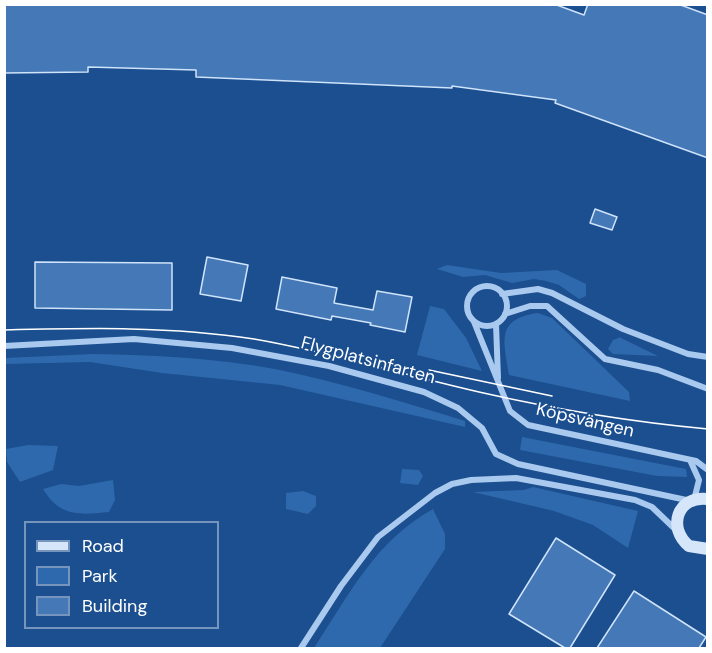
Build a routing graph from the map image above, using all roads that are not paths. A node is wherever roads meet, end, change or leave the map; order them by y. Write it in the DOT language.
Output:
graph roads {
  1 [pos="502,294"];
  2 [pos="505,314"];
  3 [pos="474,322"];
  4 [pos="496,324"];
  5 [pos="4,346"];
  6 [pos="708,357"];
  7 [pos="498,379"];
  8 [pos="708,389"];
  9 [pos="690,460"];
  10 [pos="708,470"];
  11 [pos="693,500"];
  12 [pos="708,500"];
  13 [pos="677,532"];
  14 [pos="707,549"];
  15 [pos="301,648"];
  1 -- 2 [label="street"];
  1 -- 3 [label="street"];
  1 -- 6 [label="street"];
  2 -- 4 [label="street"];
  2 -- 8 [label="street"];
  3 -- 4 [label="street"];
  3 -- 7 [label="street, Köpsvängen"];
  4 -- 7 [label="street, Köpsvängen"];
  5 -- 11 [label="street, Flygplatsinfarten"];
  7 -- 9 [label="street, Köpsvängen"];
  9 -- 10 [label="street, Köpsvängen"];
  9 -- 11 [label="street"];
  11 -- 12 [label="street"];
  11 -- 13 [label="street"];
  13 -- 14 [label="street"];
  13 -- 15 [label="street"];
}
